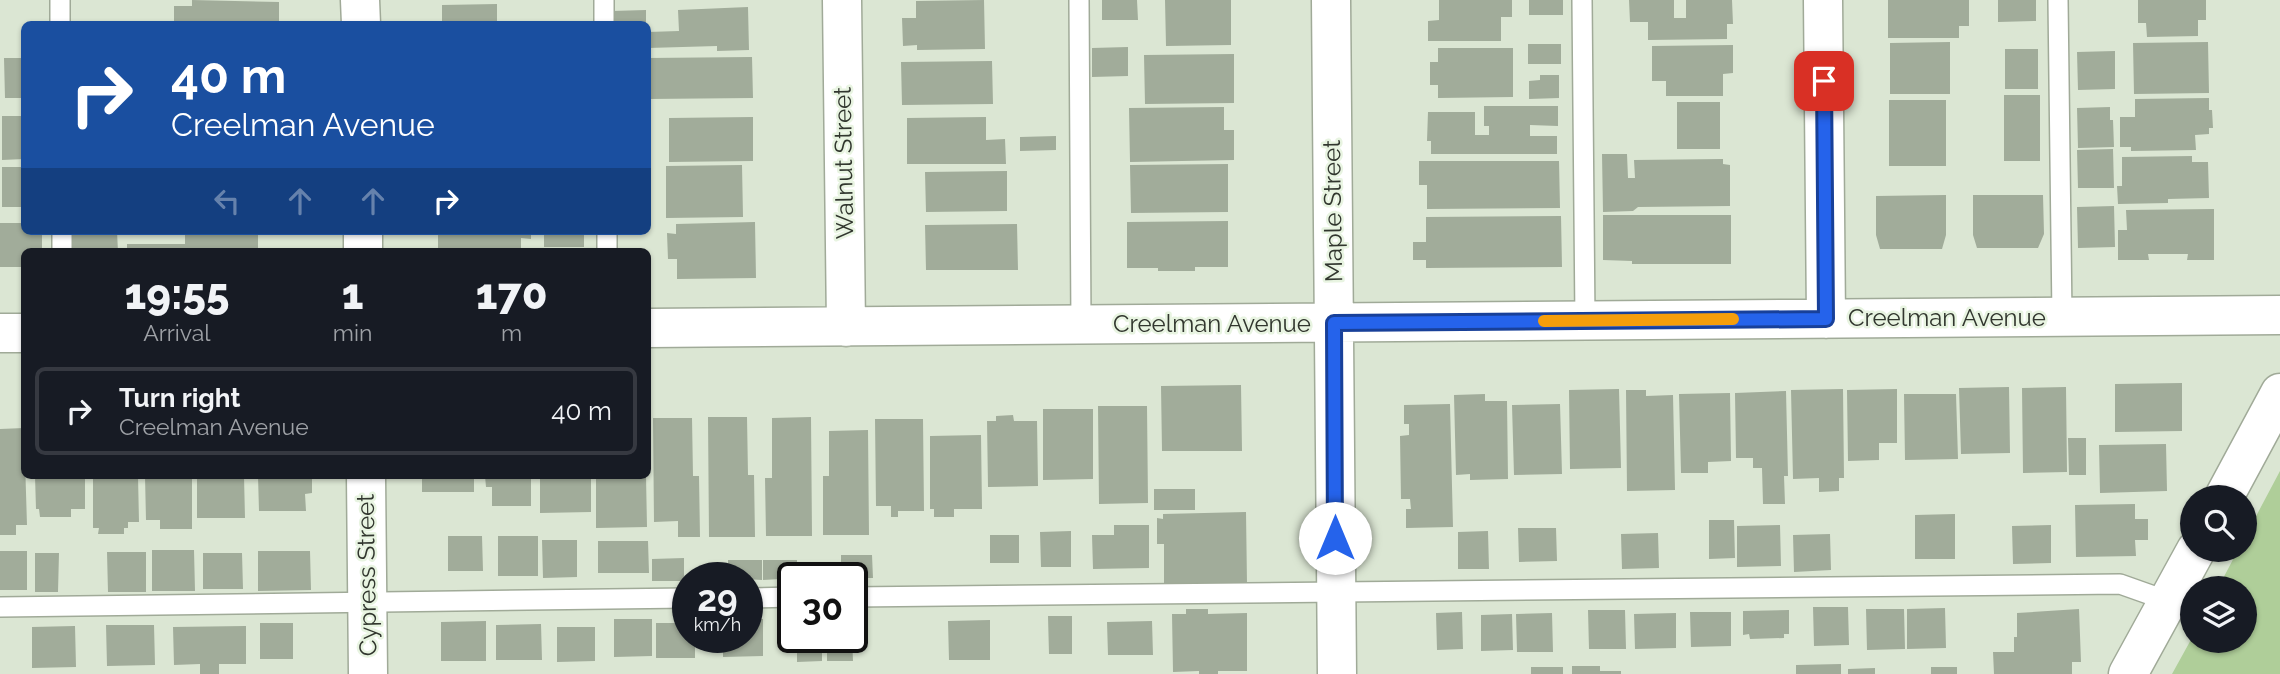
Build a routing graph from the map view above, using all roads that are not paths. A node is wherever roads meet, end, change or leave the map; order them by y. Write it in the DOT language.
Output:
graph roads {
  1 [pos="60,0"];
  2 [pos="360,0"];
  3 [pos="604,0"];
  4 [pos="842,0"];
  5 [pos="1079,0"];
  6 [pos="1331,0"];
  7 [pos="1581,0"];
  8 [pos="1823,0"];
  9 [pos="2059,0"];
  10 [pos="60,21"];
  11 [pos="360,21"];
  12 [pos="604,21"];
  13 [pos="2280,315"];
  14 [pos="2062,317"];
  15 [pos="1826,319"];
  16 [pos="1585,321"];
  17 [pos="1334,323"];
  18 [pos="1081,325"];
  19 [pos="846,327"];
  20 [pos="651,328"];
  21 [pos="0,333"];
  22 [pos="21,333"];
  23 [pos="2280,393"];
  24 [pos="366,479"];
  25 [pos="2230,485"];
  26 [pos="2189,562"];
  27 [pos="1336,591"];
  28 [pos="868,597"];
  29 [pos="672,598"];
  30 [pos="2168,601"];
  31 [pos="367,602"];
  32 [pos="0,607"];
  33 [pos="368,674"];
  34 [pos="1337,674"];
  35 [pos="2128,674"];
  1 -- 10 [label="lane"];
  2 -- 11 [label="street"];
  3 -- 12 [label="lane"];
  4 -- 19 [label="street, Walnut Street"];
  5 -- 18 [label="lane"];
  6 -- 17 [label="street, Maple Street"];
  7 -- 16 [label="lane"];
  8 -- 15 [label="street"];
  9 -- 14 [label="lane"];
  13 -- 14 [label="street, Creelman Avenue"];
  14 -- 15 [label="street, Creelman Avenue"];
  15 -- 16 [label="street, Creelman Avenue"];
  16 -- 17 [label="street, Creelman Avenue"];
  17 -- 18 [label="street, Creelman Avenue"];
  17 -- 27 [label="street, Maple Street"];
  18 -- 19 [label="street, Creelman Avenue"];
  19 -- 20 [label="street, Creelman Avenue"];
  21 -- 22 [label="street"];
  23 -- 25 [label="street"];
  24 -- 31 [label="street, Cypress Street"];
  26 -- 30 [label="street"];
  27 -- 28 [label="lane"];
  27 -- 30 [label="lane"];
  27 -- 34 [label="street, Maple Street"];
  29 -- 31 [label="lane"];
  30 -- 35 [label="street"];
  31 -- 32 [label="lane"];
  31 -- 33 [label="street, Cypress Street"];
}
